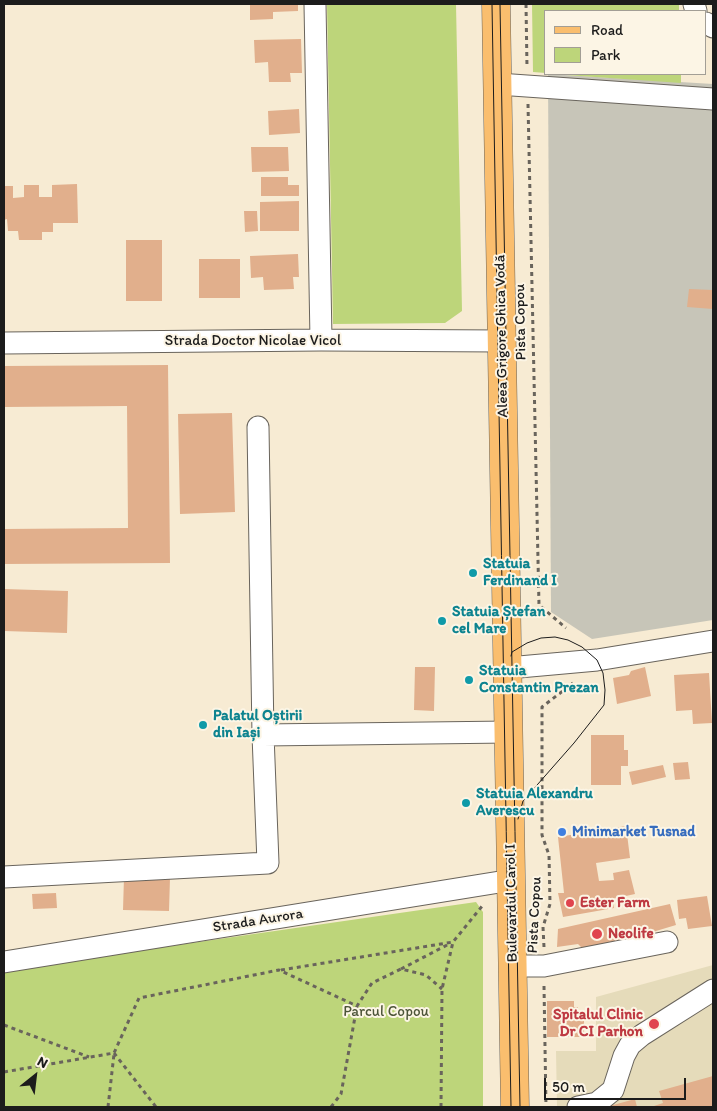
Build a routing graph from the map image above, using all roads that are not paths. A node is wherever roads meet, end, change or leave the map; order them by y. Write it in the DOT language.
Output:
graph roads {
  1 [pos="315,4"];
  2 [pos="496,4"];
  3 [pos="498,84"];
  4 [pos="713,98"];
  5 [pos="321,340"];
  6 [pos="502,341"];
  7 [pos="4,343"];
  8 [pos="258,427"];
  9 [pos="713,641"];
  10 [pos="508,668"];
  11 [pos="509,732"];
  12 [pos="263,734"];
  13 [pos="4,877"];
  14 [pos="512,880"];
  15 [pos="667,942"];
  16 [pos="4,962"];
  17 [pos="513,966"];
  18 [pos="713,990"];
  19 [pos="515,1107"];
  20 [pos="578,1107"];
  1 -- 5 [label="street"];
  2 -- 3 [label="main road, Aleea Grigore Ghica Vodă"];
  3 -- 4 [label="street"];
  3 -- 6 [label="main road, Aleea Grigore Ghica Vodă"];
  5 -- 6 [label="street, Strada Doctor Nicolae Vicol"];
  5 -- 7 [label="street, Strada Doctor Nicolae Vicol"];
  6 -- 10 [label="main road, Aleea Grigore Ghica Vodă"];
  8 -- 12 [label="street"];
  9 -- 10 [label="street"];
  10 -- 11 [label="main road, Bulevardul Carol I"];
  11 -- 12 [label="street"];
  11 -- 14 [label="main road, Bulevardul Carol I"];
  12 -- 13 [label="street"];
  14 -- 16 [label="street, Strada Aurora"];
  14 -- 17 [label="main road, Bulevardul Carol I"];
  15 -- 17 [label="street"];
  17 -- 19 [label="main road, Bulevardul Carol I"];
  18 -- 20 [label="street"];
}
